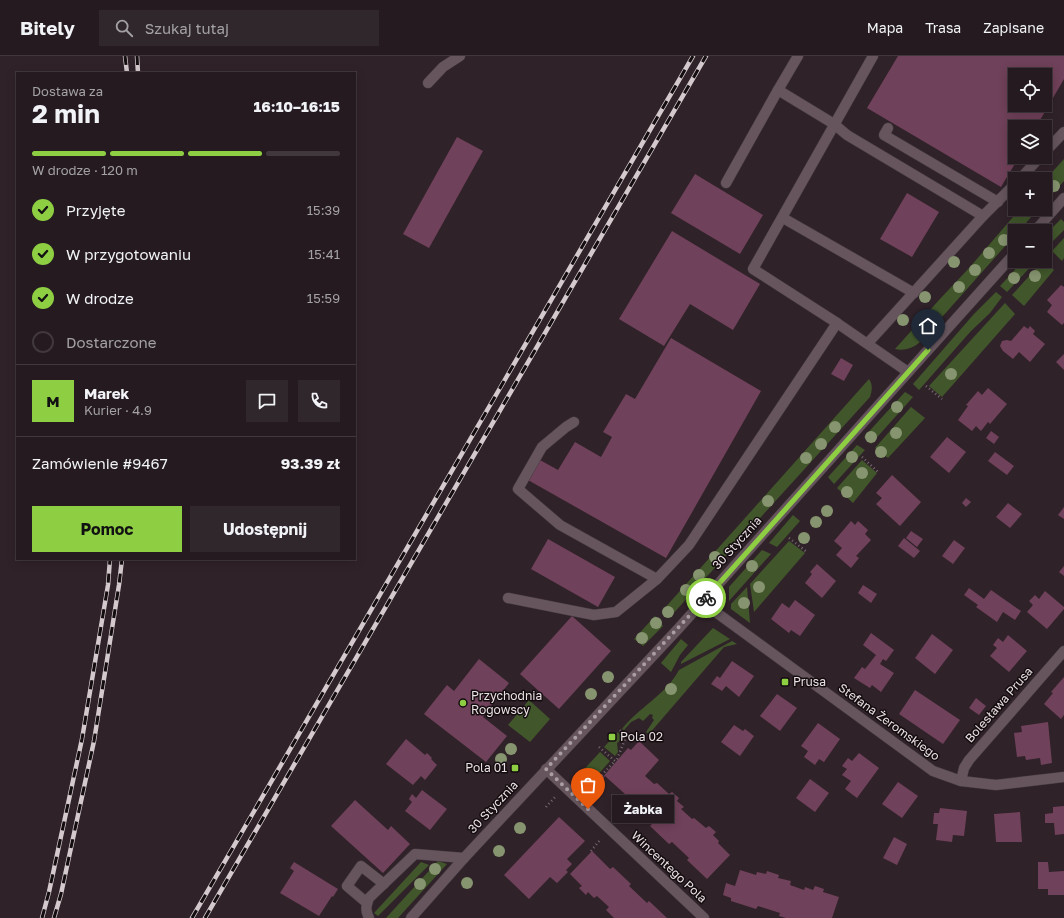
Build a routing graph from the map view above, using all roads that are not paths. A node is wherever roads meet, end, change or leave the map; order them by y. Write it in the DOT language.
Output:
graph roads {
  1 [pos="460,56"];
  2 [pos="798,56"];
  3 [pos="873,56"];
  4 [pos="428,83"];
  5 [pos="778,90"];
  6 [pos="834,124"];
  7 [pos="888,128"];
  8 [pos="1064,132"];
  9 [pos="1052,145"];
  10 [pos="1034,164"];
  11 [pos="1026,172"];
  12 [pos="726,183"];
  13 [pos="1008,191"];
  14 [pos="1064,198"];
  15 [pos="998,202"];
  16 [pos="983,216"];
  17 [pos="783,218"];
  18 [pos="1041,224"];
  19 [pos="1008,261"];
  20 [pos="914,293"];
  21 [pos="837,323"];
  22 [pos="868,343"];
  23 [pos="908,372"];
  24 [pos="574,422"];
  25 [pos="657,579"];
  26 [pos="508,598"];
  27 [pos="702,602"];
  28 [pos="1064,651"];
  29 [pos="546,769"];
  30 [pos="1064,776"];
  31 [pos="961,781"];
  32 [pos="464,858"];
  33 [pos="384,884"];
  34 [pos="367,903"];
  35 [pos="369,918"];
  36 [pos="411,918"];
  37 [pos="704,918"];
  1 -- 4 [label="street"];
  2 -- 5 [label="street"];
  3 -- 6 [label="street"];
  5 -- 6 [label="street"];
  5 -- 12 [label="street"];
  6 -- 16 [label="street"];
  6 -- 17 [label="street"];
  7 -- 15 [label="street"];
  8 -- 9 [label="street"];
  10 -- 11 [label="street"];
  13 -- 15 [label="street"];
  14 -- 18 [label="street"];
  15 -- 16 [label="street"];
  16 -- 20 [label="street"];
  17 -- 20 [label="street"];
  17 -- 21 [label="street"];
  19 -- 23 [label="street, 30 Stycznia"];
  20 -- 22 [label="street"];
  21 -- 22 [label="street"];
  21 -- 25 [label="street"];
  22 -- 23 [label="street"];
  23 -- 27 [label="street, 30 Stycznia"];
  24 -- 25 [label="street"];
  25 -- 26 [label="street"];
  27 -- 29 [label="street, 30 Stycznia"];
  27 -- 31 [label="street, Stefana Żeromskiego"];
  28 -- 31 [label="street, Bolesława Prusa"];
  29 -- 32 [label="street, 30 Stycznia"];
  29 -- 37 [label="street, Wincentego Pola"];
  30 -- 31 [label="street, Stefana Żeromskiego"];
  32 -- 33 [label="street"];
  32 -- 36 [label="street, 30 Stycznia"];
  33 -- 34 [label="street"];
  33 -- 34 [label="street"];
  34 -- 35 [label="street"];
}
